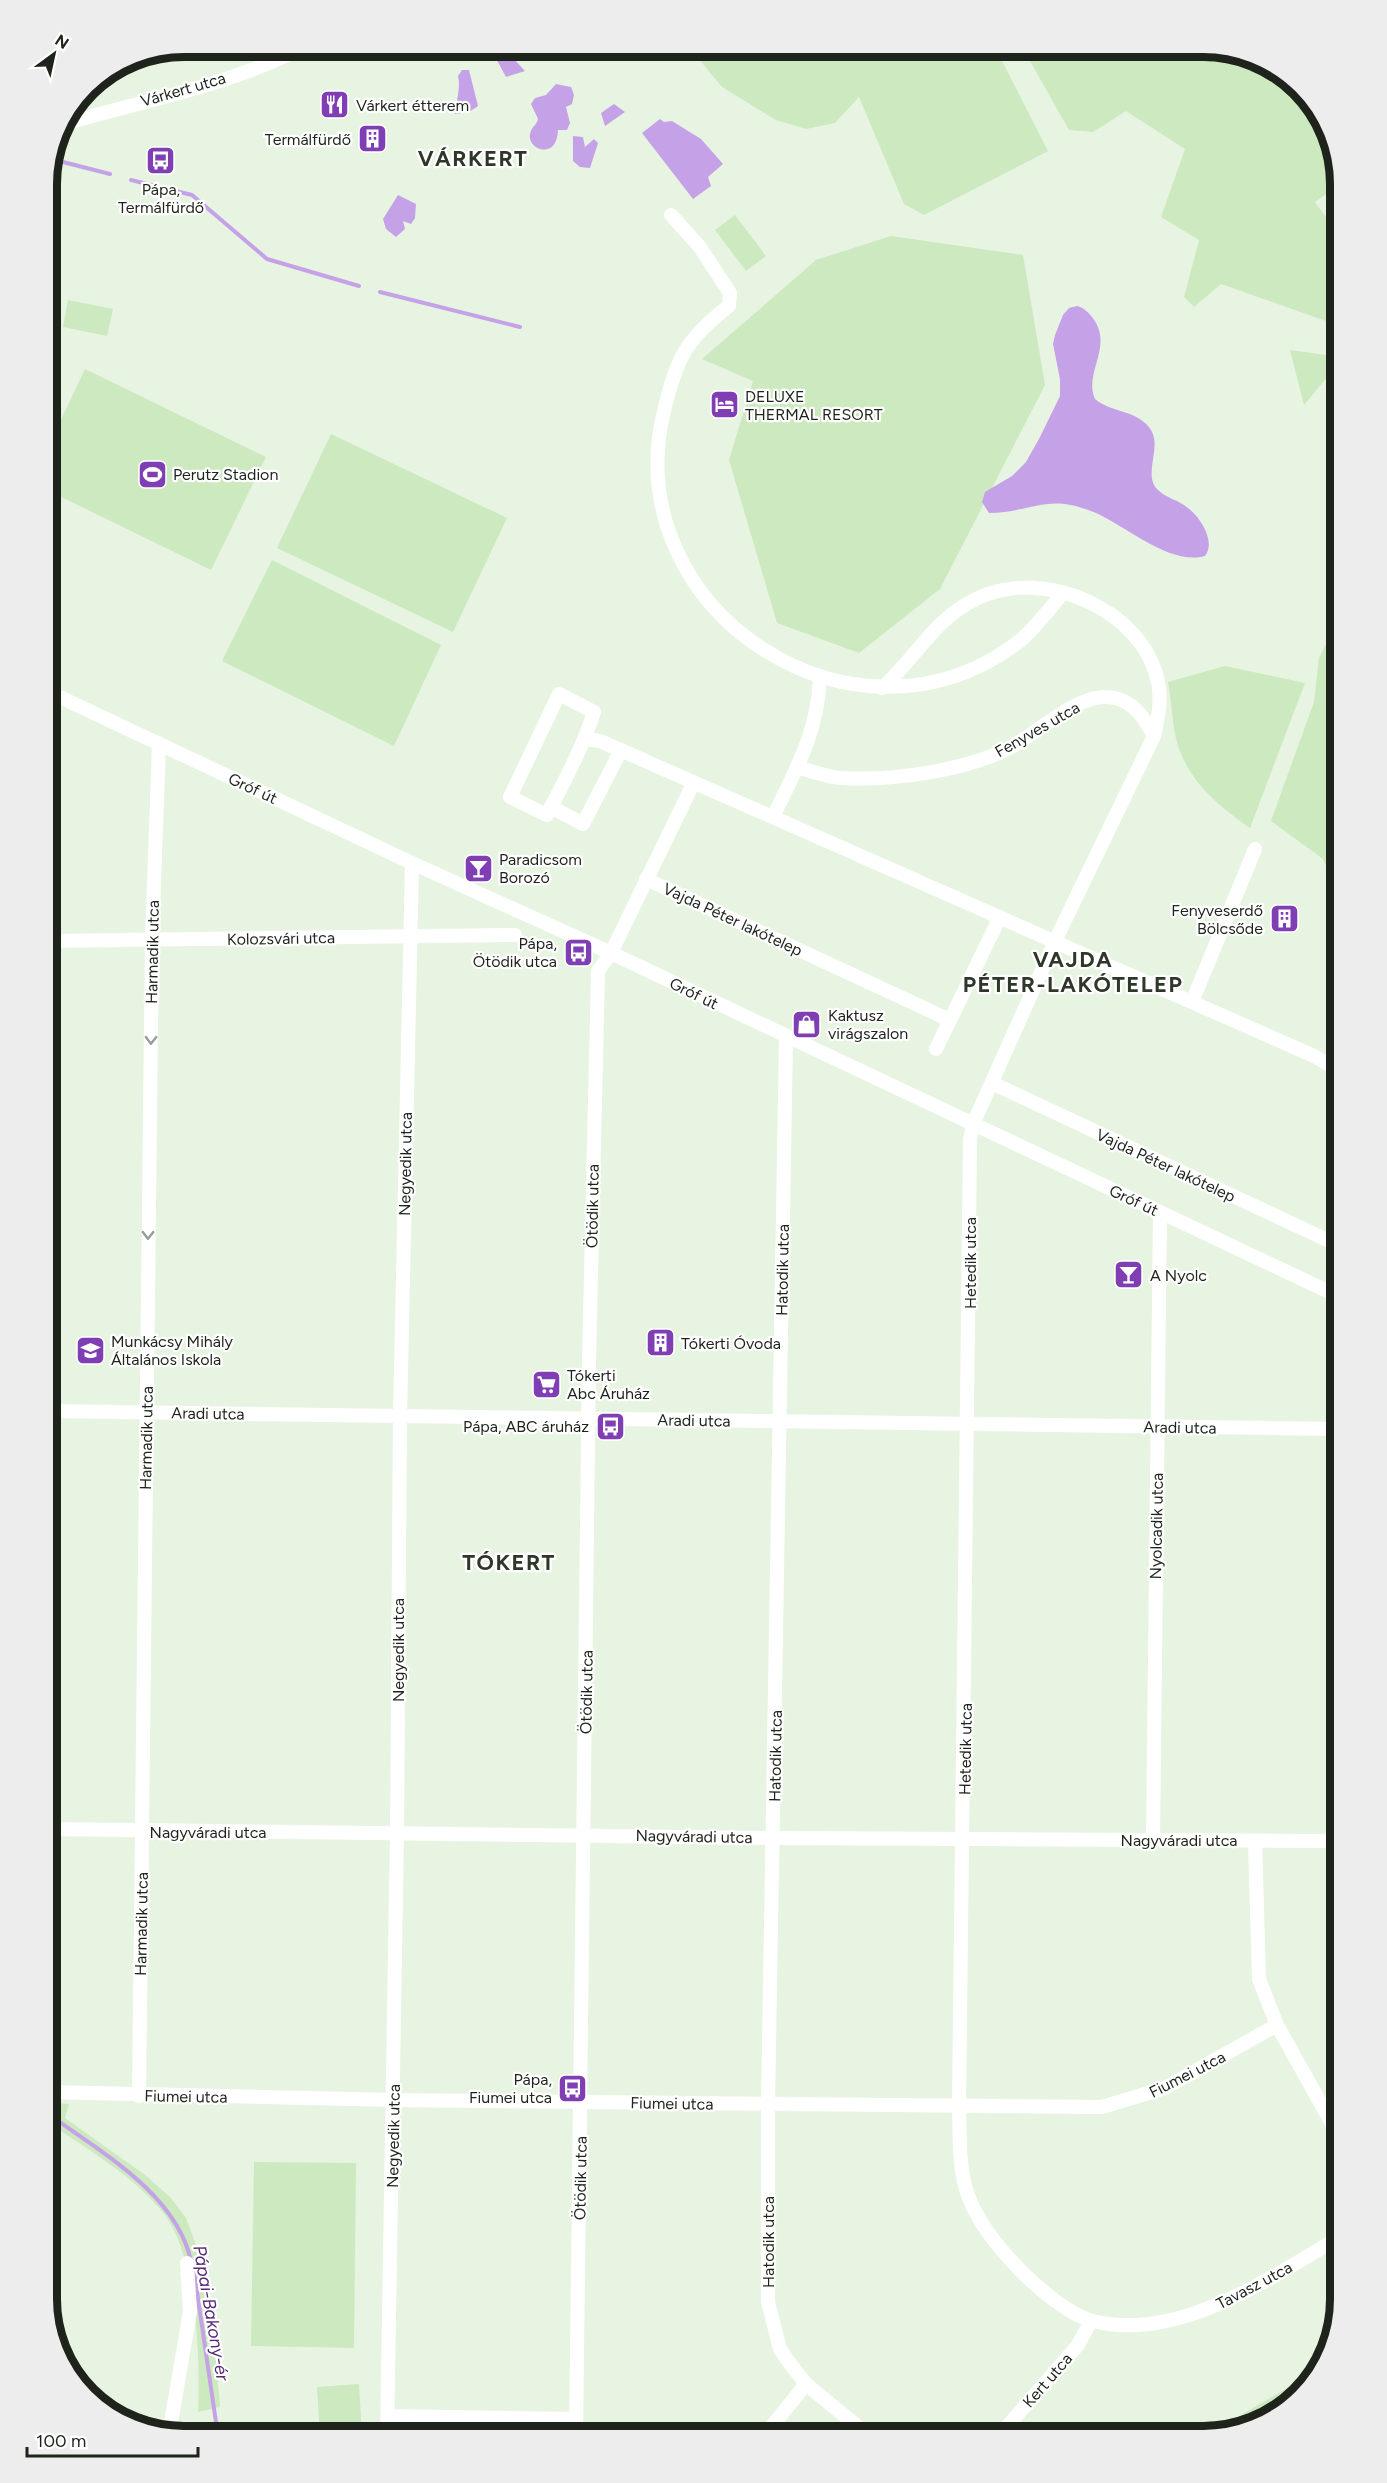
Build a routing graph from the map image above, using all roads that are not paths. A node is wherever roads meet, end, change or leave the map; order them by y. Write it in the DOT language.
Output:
graph roads {
  1 [pos="282,57"];
  2 [pos="74,121"];
  3 [pos="671,215"];
  4 [pos="1064,593"];
  5 [pos="820,676"];
  6 [pos="882,688"];
  7 [pos="57,696"];
  8 [pos="1154,736"];
  9 [pos="585,739"];
  10 [pos="159,744"];
  11 [pos="621,750"];
  12 [pos="797,766"];
  13 [pos="694,782"];
  14 [pos="551,807"];
  15 [pos="773,817"];
  16 [pos="1255,849"];
  17 [pos="412,863"];
  18 [pos="646,879"];
  19 [pos="1000,917"];
  20 [pos="515,935"];
  21 [pos="409,937"];
  22 [pos="152,939"];
  23 [pos="57,941"];
  24 [pos="1055,941"];
  25 [pos="611,953"];
  26 [pos="1192,1002"];
  27 [pos="950,1020"];
  28 [pos="786,1037"];
  29 [pos="936,1049"];
  30 [pos="1330,1065"];
  31 [pos="992,1083"];
  32 [pos="973,1124"];
  33 [pos="1160,1212"];
  34 [pos="1330,1241"];
  35 [pos="1330,1292"];
  36 [pos="57,1411"];
  37 [pos="147,1413"];
  38 [pos="400,1416"];
  39 [pos="589,1419"];
  40 [pos="779,1421"];
  41 [pos="969,1424"];
  42 [pos="1158,1426"];
  43 [pos="1330,1429"];
  44 [pos="57,1829"];
  45 [pos="142,1831"];
  46 [pos="397,1833"];
  47 [pos="584,1834"];
  48 [pos="774,1838"];
  49 [pos="963,1838"];
  50 [pos="1153,1840"];
  51 [pos="1255,1841"];
  52 [pos="1330,1841"];
  53 [pos="1277,2025"];
  54 [pos="57,2092"];
  55 [pos="139,2096"];
  56 [pos="394,2100"];
  57 [pos="582,2102"];
  58 [pos="768,2104"];
  59 [pos="959,2105"];
  60 [pos="1330,2119"];
  61 [pos="1330,2243"];
  62 [pos="187,2263"];
  63 [pos="1090,2321"];
  64 [pos="806,2384"];
  65 [pos="389,2416"];
  66 [pos="576,2419"];
  67 [pos="170,2425"];
  68 [pos="388,2426"];
  69 [pos="576,2426"];
  70 [pos="772,2426"];
  71 [pos="856,2426"];
  72 [pos="1008,2426"];
  1 -- 2 [label="street, Várkert utca"];
  3 -- 5 [label="street"];
  4 -- 6 [label="street"];
  4 -- 6 [label="street"];
  4 -- 8 [label="street"];
  5 -- 6 [label="street"];
  5 -- 12 [label="street"];
  7 -- 10 [label="street, Gróf út"];
  8 -- 12 [label="street, Fenyves utca"];
  8 -- 24 [label="street"];
  9 -- 11 [label="street"];
  9 -- 14 [label="street"];
  9 -- 14 [label="street"];
  10 -- 17 [label="street, Gróf út"];
  10 -- 22 [label="street, Harmadik utca"];
  11 -- 13 [label="street"];
  11 -- 14 [label="street"];
  12 -- 15 [label="street"];
  13 -- 15 [label="street"];
  13 -- 18 [label="street, Vajda Péter lakótelep"];
  15 -- 19 [label="street"];
  16 -- 26 [label="street"];
  17 -- 21 [label="street, Negyedik utca"];
  17 -- 25 [label="street, Gróf út"];
  18 -- 25 [label="street, Vajda Péter lakótelep"];
  18 -- 27 [label="street, Vajda Péter lakótelep"];
  19 -- 24 [label="street"];
  19 -- 27 [label="street"];
  20 -- 21 [label="street, Kolozsvári utca"];
  21 -- 22 [label="street, Kolozsvári utca"];
  21 -- 38 [label="street, Negyedik utca"];
  22 -- 23 [label="street, Kolozsvári utca"];
  22 -- 37 [label="street, Harmadik utca, one-way"];
  24 -- 26 [label="street"];
  24 -- 31 [label="street"];
  25 -- 28 [label="street, Gróf út"];
  25 -- 39 [label="street, Ötödik utca"];
  26 -- 30 [label="street"];
  27 -- 29 [label="street"];
  28 -- 32 [label="street, Gróf út"];
  28 -- 40 [label="street, Hatodik utca"];
  31 -- 32 [label="street"];
  31 -- 34 [label="street, Vajda Péter lakótelep"];
  32 -- 33 [label="street, Gróf út"];
  32 -- 41 [label="street, Hetedik utca"];
  33 -- 35 [label="street, Gróf út"];
  33 -- 42 [label="street, Nyolcadik utca"];
  36 -- 37 [label="street, Aradi utca"];
  37 -- 38 [label="street, Aradi utca"];
  37 -- 45 [label="street, Harmadik utca"];
  38 -- 39 [label="street, Aradi utca"];
  38 -- 46 [label="street, Negyedik utca"];
  39 -- 40 [label="street, Aradi utca"];
  39 -- 47 [label="street, Ötödik utca"];
  40 -- 41 [label="street, Aradi utca"];
  40 -- 48 [label="street, Hatodik utca"];
  41 -- 42 [label="street, Aradi utca"];
  41 -- 49 [label="street, Hetedik utca"];
  42 -- 43 [label="street, Aradi utca"];
  42 -- 50 [label="street, Nyolcadik utca"];
  44 -- 45 [label="street, Nagyváradi utca"];
  45 -- 46 [label="street, Nagyváradi utca"];
  45 -- 55 [label="street, Harmadik utca"];
  46 -- 47 [label="street, Nagyváradi utca"];
  46 -- 56 [label="street, Negyedik utca"];
  47 -- 48 [label="street, Nagyváradi utca"];
  47 -- 57 [label="street, Ötödik utca"];
  48 -- 49 [label="street, Nagyváradi utca"];
  48 -- 58 [label="street, Hatodik utca"];
  49 -- 50 [label="street, Nagyváradi utca"];
  49 -- 59 [label="street, Hetedik utca"];
  50 -- 51 [label="street, Nagyváradi utca"];
  51 -- 52 [label="street, Nagyváradi utca"];
  51 -- 53 [label="street"];
  53 -- 59 [label="street, Fiumei utca"];
  53 -- 60 [label="street"];
  54 -- 55 [label="street, Fiumei utca"];
  55 -- 56 [label="street, Fiumei utca"];
  56 -- 57 [label="street, Fiumei utca"];
  56 -- 65 [label="street, Negyedik utca"];
  57 -- 58 [label="street, Fiumei utca"];
  57 -- 66 [label="street, Ötödik utca"];
  58 -- 59 [label="street, Fiumei utca"];
  58 -- 64 [label="street, Hatodik utca"];
  59 -- 63 [label="street, Hetedik utca"];
  61 -- 63 [label="street, Tavasz utca"];
  62 -- 67 [label="street"];
  63 -- 72 [label="street, Kert utca"];
  64 -- 70 [label="street"];
  64 -- 71 [label="street, Hatodik utca"];
  65 -- 66 [label="street"];
  65 -- 68 [label="street, Negyedik utca"];
  66 -- 69 [label="street, Ötödik utca"];
}
